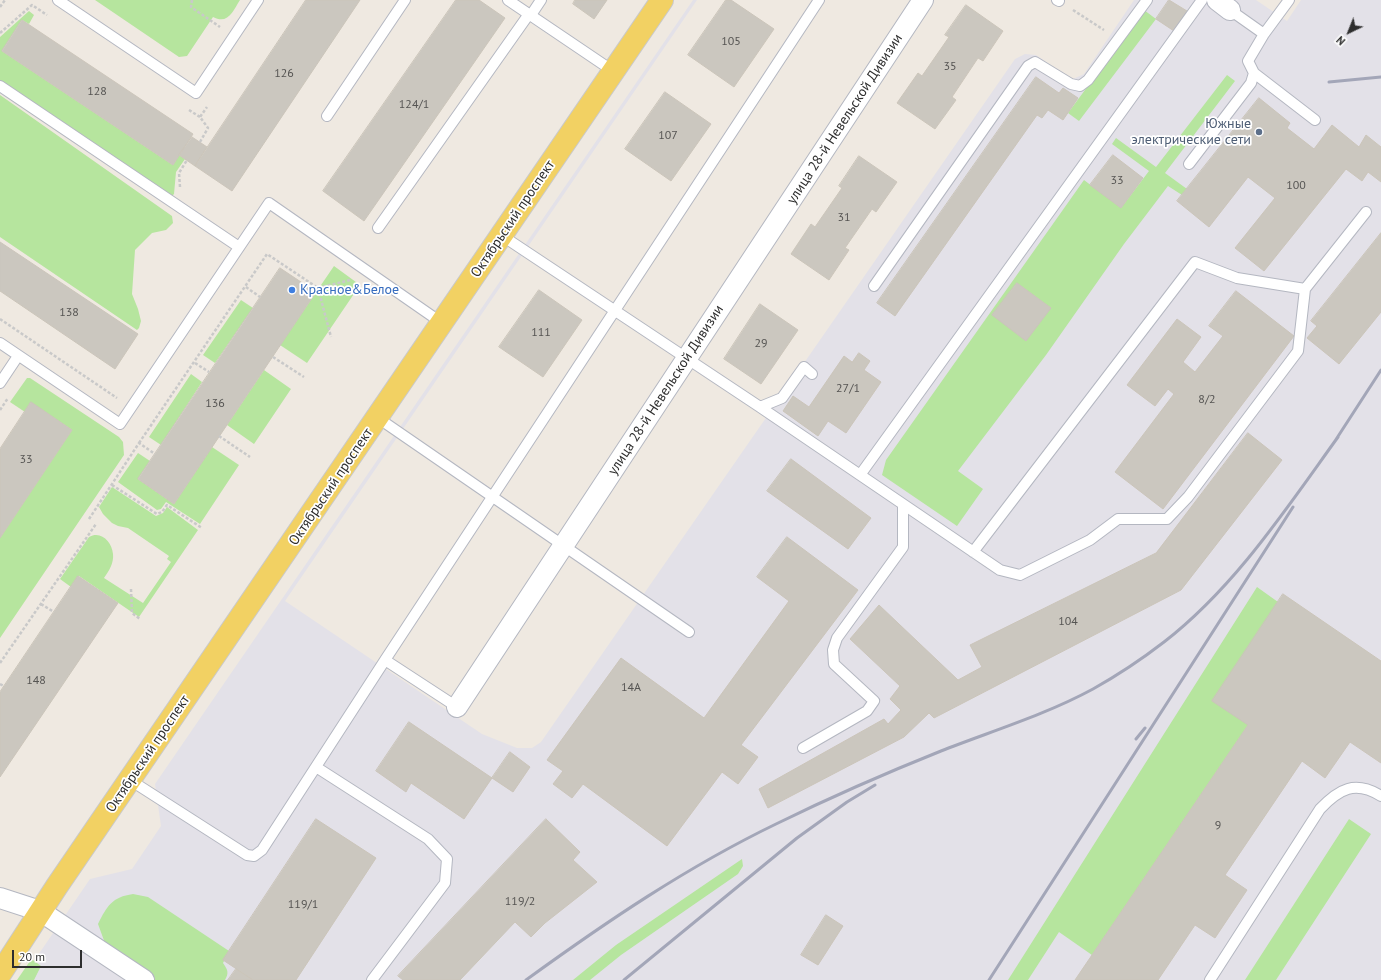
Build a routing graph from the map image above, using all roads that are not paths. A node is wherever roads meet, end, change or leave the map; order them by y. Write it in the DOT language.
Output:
graph roads {
  1 [pos="58,0"];
  2 [pos="258,0"];
  3 [pos="405,0"];
  4 [pos="508,0"];
  5 [pos="541,0"];
  6 [pos="662,0"];
  7 [pos="819,0"];
  8 [pos="923,0"];
  9 [pos="1148,0"];
  10 [pos="1202,0"];
  11 [pos="1289,0"];
  12 [pos="1223,5"];
  13 [pos="530,15"];
  14 [pos="1264,34"];
  15 [pos="613,71"];
  16 [pos="1254,73"];
  17 [pos="0,86"];
  18 [pos="327,116"];
  19 [pos="1315,120"];
  20 [pos="1189,164"];
  21 [pos="1366,212"];
  22 [pos="378,228"];
  23 [pos="501,235"];
  24 [pos="239,247"];
  25 [pos="874,286"];
  26 [pos="1305,289"];
  27 [pos="615,311"];
  28 [pos="442,323"];
  29 [pos="0,343"];
  30 [pos="18,356"];
  31 [pos="686,359"];
  32 [pos="812,374"];
  33 [pos="0,383"];
  34 [pos="760,407"];
  35 [pos="378,418"];
  36 [pos="860,475"];
  37 [pos="493,497"];
  38 [pos="903,504"];
  39 [pos="563,547"];
  40 [pos="973,552"];
  41 [pos="689,632"];
  42 [pos="385,660"];
  43 [pos="457,707"];
  44 [pos="803,748"];
  45 [pos="316,767"];
  46 [pos="130,780"];
  47 [pos="1381,796"];
  48 [pos="0,898"];
  49 [pos="40,911"];
  50 [pos="0,974"];
  51 [pos="144,980"];
  52 [pos="372,980"];
  53 [pos="1210,980"];
  1 -- 2 [label="lane"];
  3 -- 18 [label="lane"];
  4 -- 13 [label="lane"];
  5 -- 13 [label="lane"];
  6 -- 15 [label="main road, Октябрьский проспект"];
  7 -- 27 [label="lane"];
  8 -- 31 [label="street, улица 28-й Невельской Дивизии"];
  9 -- 25 [label="lane"];
  10 -- 36 [label="lane"];
  11 -- 14 [label="lane"];
  12 -- 14 [label="lane"];
  13 -- 15 [label="lane"];
  13 -- 22 [label="lane"];
  14 -- 16 [label="lane"];
  15 -- 23 [label="main road, Октябрьский проспект"];
  16 -- 19 [label="lane"];
  16 -- 20 [label="lane"];
  17 -- 24 [label="lane"];
  21 -- 26 [label="lane"];
  23 -- 27 [label="lane"];
  23 -- 28 [label="main road, Октябрьский проспект"];
  24 -- 28 [label="lane"];
  24 -- 30 [label="lane"];
  26 -- 40 [label="lane"];
  26 -- 40 [label="lane"];
  27 -- 31 [label="lane"];
  27 -- 37 [label="lane"];
  28 -- 35 [label="main road, Октябрьский проспект"];
  29 -- 30 [label="lane"];
  30 -- 33 [label="lane"];
  31 -- 34 [label="lane"];
  31 -- 39 [label="street, улица 28-й Невельской Дивизии"];
  32 -- 34 [label="lane"];
  34 -- 36 [label="lane"];
  35 -- 37 [label="lane"];
  35 -- 46 [label="main road, Октябрьский проспект"];
  36 -- 38 [label="lane"];
  37 -- 39 [label="lane"];
  37 -- 42 [label="lane"];
  38 -- 40 [label="lane"];
  38 -- 44 [label="lane"];
  39 -- 41 [label="lane"];
  39 -- 43 [label="street, улица 28-й Невельской Дивизии"];
  42 -- 43 [label="lane, улица 28-й Невельской Дивизии"];
  42 -- 45 [label="lane"];
  45 -- 46 [label="lane"];
  45 -- 52 [label="lane"];
  46 -- 49 [label="main road, Октябрьский проспект"];
  47 -- 53 [label="lane"];
  48 -- 49 [label="street"];
  49 -- 50 [label="main road, Октябрьский проспект"];
  49 -- 51 [label="street"];
}
